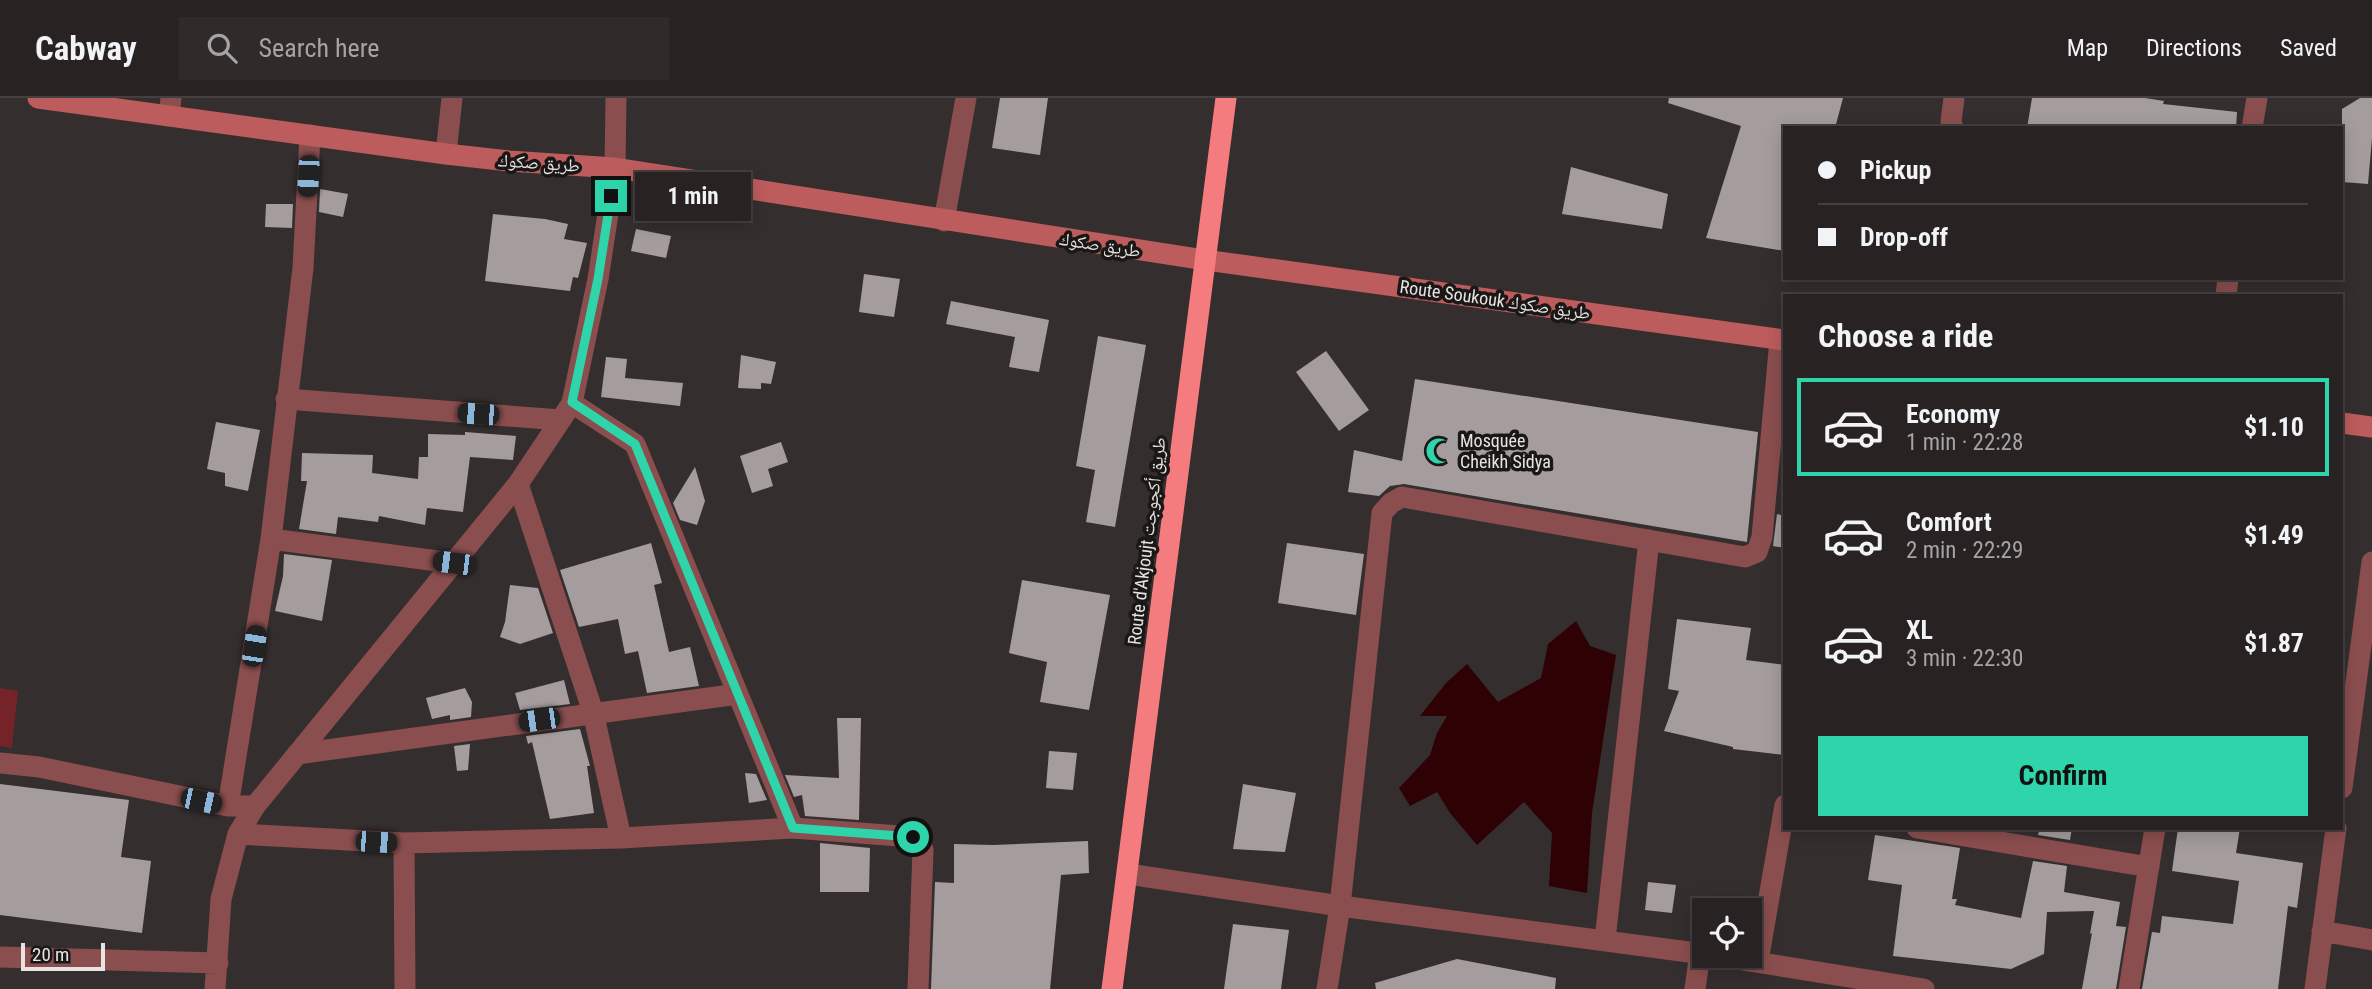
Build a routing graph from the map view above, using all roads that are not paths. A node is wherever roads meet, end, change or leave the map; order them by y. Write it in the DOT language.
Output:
graph roads {
  1 [pos="38,98"];
  2 [pos="452,98"];
  3 [pos="616,98"];
  4 [pos="966,98"];
  5 [pos="1226,98"];
  6 [pos="1954,98"];
  7 [pos="2257,98"];
  8 [pos="170,107"];
  9 [pos="1952,126"];
  10 [pos="2252,126"];
  11 [pos="310,135"];
  12 [pos="446,154"];
  13 [pos="615,168"];
  14 [pos="944,221"];
  15 [pos="1205,260"];
  16 [pos="1783,340"];
  17 [pos="286,399"];
  18 [pos="566,411"];
  19 [pos="2343,423"];
  20 [pos="2372,427"];
  21 [pos="518,484"];
  22 [pos="271,539"];
  23 [pos="1649,540"];
  24 [pos="2372,562"];
  25 [pos="453,563"];
  26 [pos="2366,656"];
  27 [pos="738,694"];
  28 [pos="593,712"];
  29 [pos="297,754"];
  30 [pos="0,763"];
  31 [pos="2343,782"];
  32 [pos="228,806"];
  33 [pos="255,806"];
  34 [pos="1783,817"];
  35 [pos="793,828"];
  36 [pos="1929,830"];
  37 [pos="2155,830"];
  38 [pos="2336,830"];
  39 [pos="237,834"];
  40 [pos="621,838"];
  41 [pos="404,843"];
  42 [pos="2149,867"];
  43 [pos="1128,874"];
  44 [pos="1340,906"];
  45 [pos="2322,931"];
  46 [pos="1762,938"];
  47 [pos="1605,940"];
  48 [pos="2372,940"];
  49 [pos="1692,952"];
  50 [pos="0,957"];
  51 [pos="1762,962"];
  52 [pos="218,963"];
  53 [pos="1702,968"];
  54 [pos="1850,983"];
  55 [pos="215,989"];
  56 [pos="405,989"];
  57 [pos="918,989"];
  58 [pos="1112,989"];
  59 [pos="1327,989"];
  60 [pos="1695,989"];
  61 [pos="1924,989"];
  62 [pos="2129,989"];
  63 [pos="2315,989"];
  1 -- 8 [label="street, طريق صكوك"];
  2 -- 12 [label="street"];
  3 -- 13 [label="street"];
  4 -- 14 [label="street"];
  5 -- 15 [label="highway, Route d'Akjoujt طريق أكجوجت"];
  6 -- 9 [label="street"];
  7 -- 10 [label="street"];
  8 -- 11 [label="street, طريق صكوك"];
  11 -- 12 [label="street, طريق صكوك"];
  11 -- 17 [label="street"];
  12 -- 13 [label="street, طريق صكوك"];
  13 -- 14 [label="street, طريق صكوك"];
  13 -- 18 [label="street"];
  14 -- 15 [label="street, طريق صكوك"];
  15 -- 16 [label="street, Route Soukouk طريق صكوك"];
  15 -- 43 [label="highway, Route d'Akjoujt طريق أكجوجت"];
  16 -- 23 [label="street"];
  17 -- 18 [label="street"];
  17 -- 22 [label="street"];
  18 -- 21 [label="street"];
  18 -- 27 [label="street"];
  19 -- 20 [label="street"];
  21 -- 25 [label="street"];
  21 -- 28 [label="street"];
  22 -- 25 [label="street"];
  22 -- 32 [label="street"];
  23 -- 44 [label="street"];
  23 -- 47 [label="street"];
  24 -- 26 [label="street"];
  25 -- 29 [label="street"];
  26 -- 31 [label="street"];
  27 -- 28 [label="street"];
  27 -- 35 [label="street"];
  28 -- 29 [label="street"];
  28 -- 40 [label="street"];
  29 -- 33 [label="street"];
  30 -- 32 [label="street"];
  32 -- 33 [label="street"];
  33 -- 39 [label="street"];
  34 -- 46 [label="street"];
  35 -- 40 [label="street"];
  35 -- 57 [label="street"];
  36 -- 42 [label="street"];
  37 -- 42 [label="street"];
  38 -- 45 [label="street"];
  39 -- 41 [label="street"];
  39 -- 52 [label="street"];
  40 -- 41 [label="street"];
  41 -- 56 [label="street"];
  42 -- 62 [label="street"];
  43 -- 44 [label="street"];
  43 -- 58 [label="highway, Route d'Akjoujt طريق أكجوجت"];
  44 -- 47 [label="street"];
  44 -- 59 [label="street"];
  45 -- 48 [label="street"];
  45 -- 63 [label="street"];
  47 -- 49 [label="street"];
  50 -- 52 [label="street"];
  51 -- 54 [label="street"];
  52 -- 55 [label="street"];
  53 -- 60 [label="street"];
  54 -- 61 [label="street"];
}
